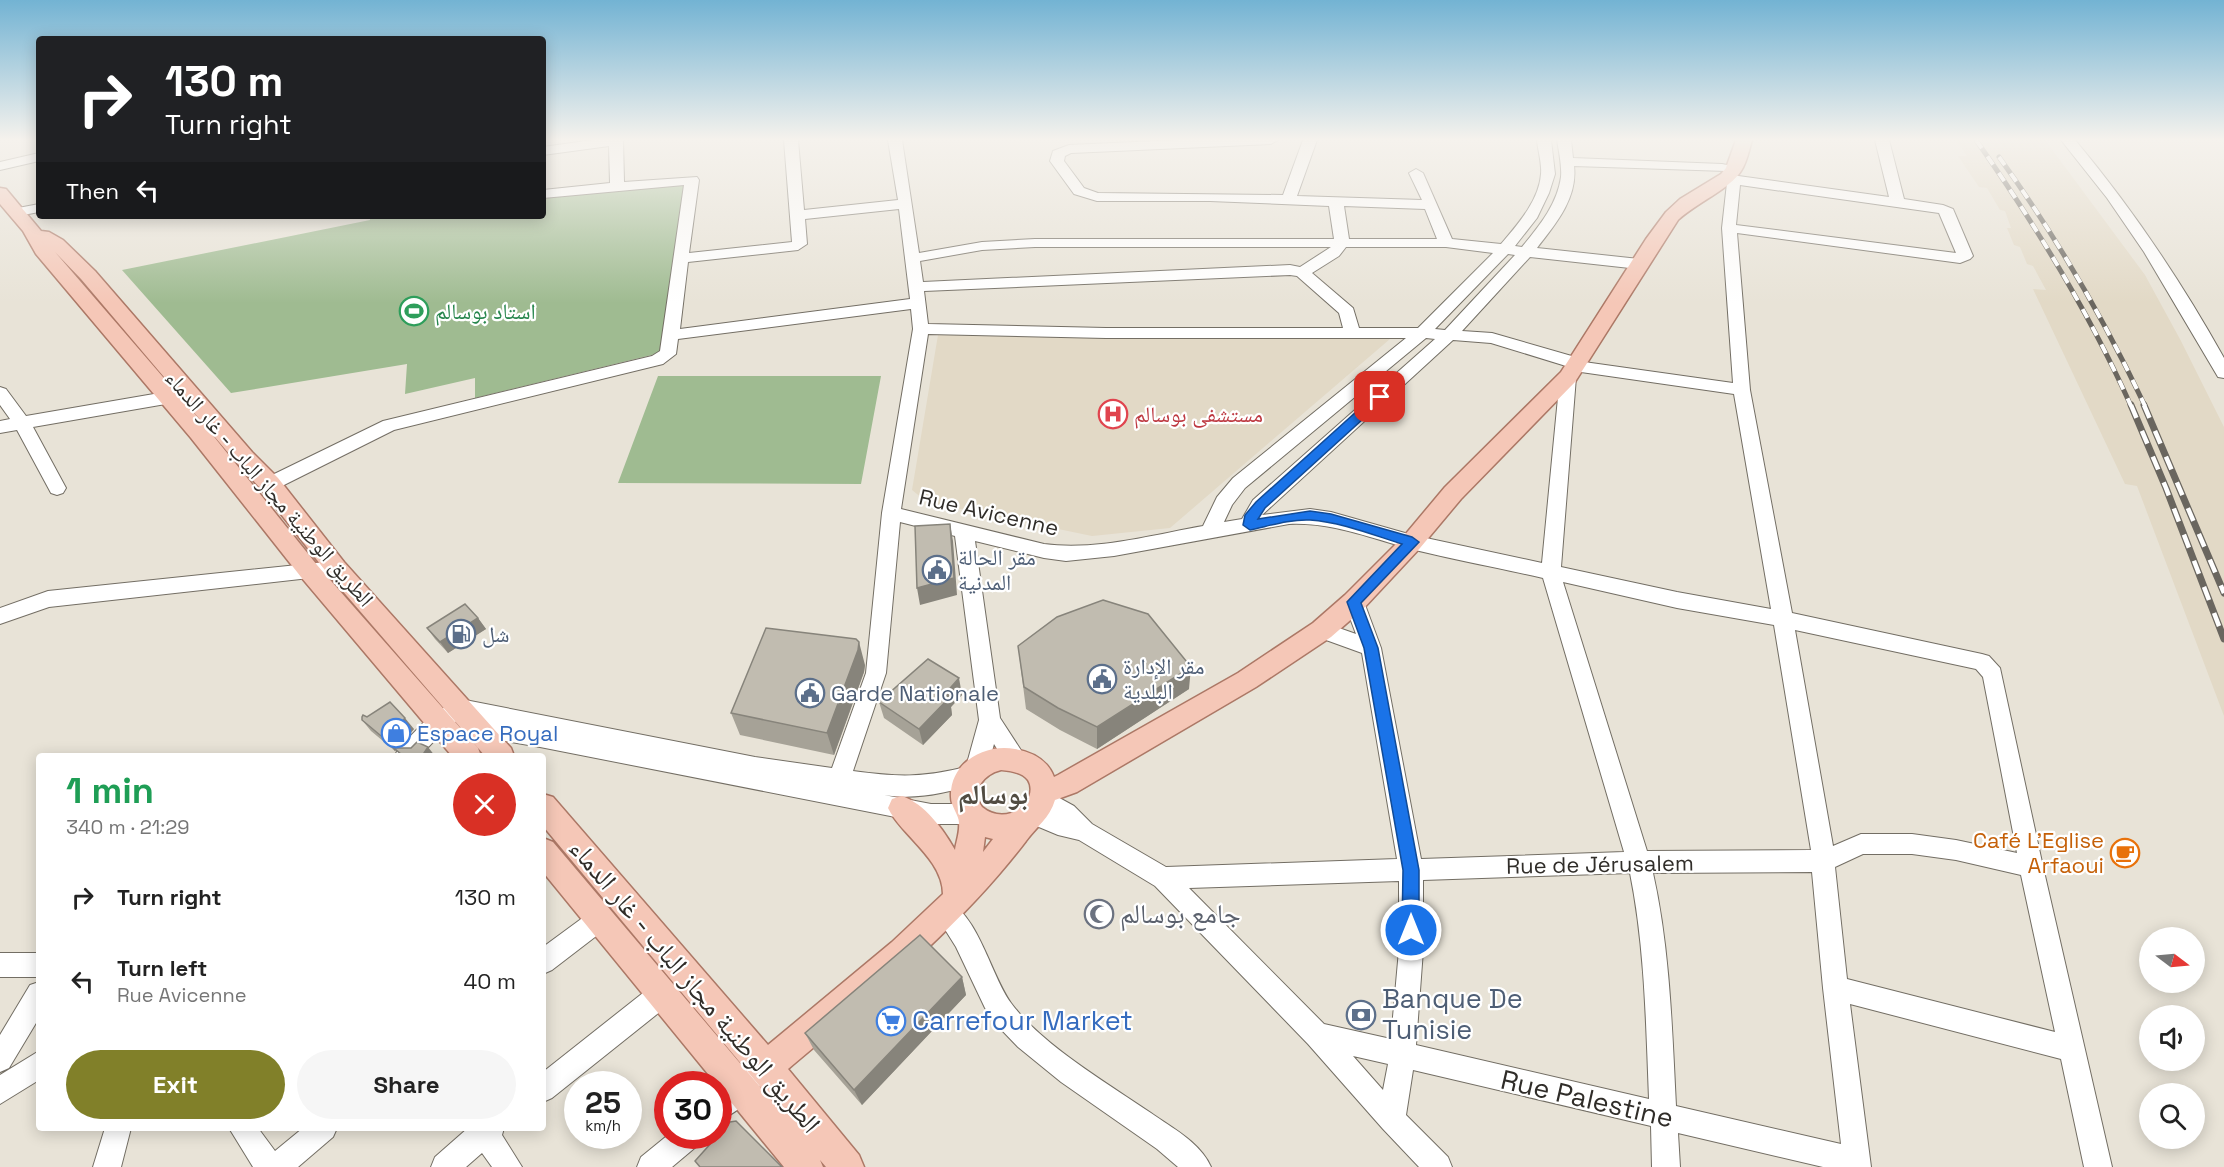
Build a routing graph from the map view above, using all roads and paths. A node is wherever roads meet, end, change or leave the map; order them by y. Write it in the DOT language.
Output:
graph roads {
  1 [pos="3,194"];
  2 [pos="690,194"];
  3 [pos="797,194"];
  4 [pos="904,194"];
  5 [pos="1089,194"];
  6 [pos="1290,194"];
  7 [pos="1426,194"];
  8 [pos="1541,194"];
  9 [pos="1564,194"];
  10 [pos="1698,194"];
  11 [pos="1727,194"];
  12 [pos="1843,194"];
  13 [pos="1896,194"];
  14 [pos="2111,194"];
  15 [pos="1288,199"];
  16 [pos="1336,201"];
  17 [pos="1898,202"];
  18 [pos="906,204"];
  19 [pos="1431,205"];
  20 [pos="799,215"];
  21 [pos="29,216"];
  22 [pos="1729,228"];
  23 [pos="1342,243"];
  24 [pos="1446,243"];
  25 [pos="1504,249"];
  26 [pos="1526,252"];
  27 [pos="681,258"];
  28 [pos="914,258"];
  29 [pos="1639,264"];
  30 [pos="1302,272"];
  31 [pos="918,295"];
  32 [pos="921,329"];
  33 [pos="1352,333"];
  34 [pos="1422,333"];
  35 [pos="1449,334"];
  36 [pos="671,335"];
  37 [pos="1573,368"];
  38 [pos="2224,373"];
  39 [pos="1742,390"];
  40 [pos="0,393"];
  41 [pos="179,396"];
  42 [pos="22,423"];
  43 [pos="0,427"];
  44 [pos="234,462"];
  45 [pos="270,484"];
  46 [pos="57,488"];
  47 [pos="891,513"];
  48 [pos="1250,525"];
  49 [pos="964,530"];
  50 [pos="1209,533"];
  51 [pos="1412,542"];
  52 [pos="336,568"];
  53 [pos="309,571"];
  54 [pos="1551,571"];
  55 [pos="1353,602"];
  56 [pos="0,616"];
  57 [pos="1782,619"];
  58 [pos="1322,630"];
  59 [pos="1371,648"];
  60 [pos="460,708"];
  61 [pos="990,720"];
  62 [pos="476,727"];
  63 [pos="446,729"];
  64 [pos="410,752"];
  65 [pos="466,753"];
  66 [pos="498,753"];
  67 [pos="1015,758"];
  68 [pos="974,772"];
  69 [pos="836,787"];
  70 [pos="1037,800"];
  71 [pos="902,808"];
  72 [pos="546,810"];
  73 [pos="972,816"];
  74 [pos="1824,861"];
  75 [pos="1639,862"];
  76 [pos="549,866"];
  77 [pos="2031,867"];
  78 [pos="1411,870"];
  79 [pos="1163,878"];
  80 [pos="953,901"];
  81 [pos="600,919"];
  82 [pos="546,960"];
  83 [pos="0,965"];
  84 [pos="36,965"];
  85 [pos="1836,988"];
  86 [pos="662,994"];
  87 [pos="36,999"];
  88 [pos="1317,1035"];
  89 [pos="2072,1049"];
  90 [pos="1402,1056"];
  91 [pos="0,1059"];
  92 [pos="36,1066"];
  93 [pos="766,1067"];
  94 [pos="712,1071"];
  95 [pos="546,1087"];
  96 [pos="0,1091"];
  97 [pos="732,1097"];
  98 [pos="732,1101"];
  99 [pos="1663,1116"];
  100 [pos="1392,1120"];
  101 [pos="117,1131"];
  102 [pos="244,1131"];
  103 [pos="320,1131"];
  104 [pos="484,1131"];
  105 [pos="486,1131"];
  106 [pos="672,1149"];
  107 [pos="1857,1164"];
  108 [pos="107,1167"];
  109 [pos="270,1167"];
  110 [pos="277,1167"];
  111 [pos="445,1167"];
  112 [pos="508,1167"];
  113 [pos="651,1167"];
  114 [pos="806,1167"];
  115 [pos="847,1167"];
  116 [pos="1197,1167"];
  117 [pos="1438,1167"];
  118 [pos="1665,1167"];
  119 [pos="2098,1167"];
  1 -- 21 [label="main road, الطريق الوطنية مجاز الباب - غار الدماء"];
  2 -- 27 [label="street"];
  3 -- 20 [label="street"];
  4 -- 18 [label="street, Rue Avicenne"];
  5 -- 15 [label="street"];
  6 -- 15 [label="street"];
  7 -- 19 [label="street"];
  8 -- 25 [label="street"];
  9 -- 26 [label="street"];
  10 -- 29 [label="main road"];
  11 -- 22 [label="street"];
  12 -- 17 [label="street"];
  13 -- 17 [label="street"];
  14 -- 38 [label="street"];
  15 -- 16 [label="street"];
  16 -- 19 [label="street"];
  16 -- 23 [label="street"];
  17 -- 22 [label="street"];
  18 -- 20 [label="street"];
  18 -- 28 [label="street, Rue Avicenne"];
  19 -- 24 [label="street"];
  20 -- 27 [label="street"];
  21 -- 41 [label="main road, الطريق الوطنية مجاز الباب - غار الدماء"];
  22 -- 39 [label="street"];
  23 -- 24 [label="street"];
  23 -- 28 [label="street"];
  23 -- 30 [label="street"];
  24 -- 25 [label="street"];
  25 -- 26 [label="street"];
  25 -- 34 [label="street"];
  26 -- 29 [label="street"];
  26 -- 35 [label="street"];
  27 -- 36 [label="street"];
  28 -- 31 [label="street, Rue Avicenne"];
  29 -- 37 [label="main road"];
  30 -- 31 [label="street"];
  30 -- 33 [label="street"];
  31 -- 32 [label="street, Rue Avicenne"];
  31 -- 36 [label="street"];
  32 -- 33 [label="street"];
  32 -- 47 [label="street, Rue Avicenne"];
  33 -- 34 [label="street"];
  34 -- 35 [label="street"];
  34 -- 50 [label="street"];
  35 -- 37 [label="street"];
  35 -- 48 [label="street"];
  36 -- 45 [label="street"];
  37 -- 39 [label="street"];
  37 -- 51 [label="main road"];
  37 -- 54 [label="street"];
  39 -- 57 [label="street"];
  40 -- 42 [label="street"];
  41 -- 42 [label="street"];
  41 -- 44 [label="main road, الطريق الوطنية مجاز الباب - غار الدماء"];
  42 -- 43 [label="street"];
  42 -- 46 [label="street"];
  44 -- 45 [label="main road, الطريق الوطنية مجاز الباب - غار الدماء"];
  44 -- 53 [label="main road, الطريق الوطنية مجاز الباب - غار الدماء"];
  45 -- 52 [label="main road, الطريق الوطنية مجاز الباب - غار الدماء"];
  47 -- 49 [label="street, Rue Avicenne"];
  47 -- 69 [label="street"];
  48 -- 50 [label="street, Rue Avicenne"];
  48 -- 51 [label="street, Rue Avicenne"];
  49 -- 50 [label="street, Rue Avicenne"];
  49 -- 61 [label="street"];
  51 -- 54 [label="street, Rue Avicenne"];
  51 -- 55 [label="main road"];
  52 -- 53 [label="street"];
  52 -- 60 [label="main road, الطريق الوطنية مجاز الباب - غار الدماء"];
  53 -- 56 [label="street"];
  53 -- 63 [label="main road, الطريق الوطنية مجاز الباب - غار الدماء"];
  54 -- 57 [label="street, Rue Avicenne"];
  54 -- 75 [label="street"];
  55 -- 58 [label="main road"];
  55 -- 59 [label="street"];
  57 -- 74 [label="street"];
  57 -- 77 [label="street, Rue Avicenne"];
  58 -- 59 [label="street"];
  58 -- 70 [label="main road"];
  59 -- 78 [label="street"];
  60 -- 62 [label="main road, الطريق الوطنية مجاز الباب - غار الدماء"];
  60 -- 63 [label="street"];
  60 -- 69 [label="street"];
  61 -- 67 [label="street"];
  61 -- 68 [label="street"];
  62 -- 63 [label="street"];
  62 -- 66 [label="main road, الطريق الوطنية مجاز الباب - غار الدماء"];
  62 -- 69 [label="street"];
  63 -- 64 [label="street"];
  63 -- 65 [label="main road, الطريق الوطنية مجاز الباب - غار الدماء"];
  67 -- 68 [label="main road"];
  67 -- 70 [label="main road"];
  68 -- 69 [label="street"];
  68 -- 73 [label="main road"];
  69 -- 71 [label="street"];
  70 -- 73 [label="main road"];
  70 -- 79 [label="street"];
  70 -- 80 [label="main road"];
  71 -- 73 [label="street"];
  71 -- 80 [label="main road"];
  72 -- 93 [label="main road, الطريق الوطنية مجاز الباب - غار الدماء"];
  73 -- 80 [label="main road"];
  74 -- 75 [label="street, Rue de Jérusalem"];
  74 -- 77 [label="street, Rue de Jérusalem"];
  74 -- 85 [label="street"];
  75 -- 78 [label="street, Rue de Jérusalem"];
  75 -- 99 [label="street"];
  76 -- 81 [label="main road, الطريق الوطنية مجاز الباب - غار الدماء"];
  77 -- 89 [label="street"];
  78 -- 79 [label="street, Rue de Jérusalem"];
  78 -- 90 [label="street"];
  79 -- 88 [label="street"];
  80 -- 93 [label="main road"];
  80 -- 116 [label="street"];
  81 -- 82 [label="street"];
  81 -- 86 [label="main road, الطريق الوطنية مجاز الباب - غار الدماء"];
  83 -- 84 [label="street"];
  85 -- 89 [label="street"];
  85 -- 107 [label="street"];
  86 -- 94 [label="main road, الطريق الوطنية مجاز الباب - غار الدماء"];
  86 -- 95 [label="street"];
  87 -- 91 [label="street"];
  88 -- 90 [label="street, Rue Palestine"];
  88 -- 100 [label="street"];
  89 -- 119 [label="street"];
  90 -- 99 [label="street, Rue Palestine"];
  90 -- 100 [label="street"];
  92 -- 96 [label="street"];
  93 -- 97 [label="street"];
  93 -- 115 [label="main road, الطريق الوطنية مجاز الباب - غار الدماء"];
  98 -- 114 [label="main road, الطريق الوطنية مجاز الباب - غار الدماء"];
  99 -- 107 [label="street, Rue Palestine"];
  99 -- 118 [label="street"];
  100 -- 117 [label="street"];
  101 -- 108 [label="street"];
  102 -- 109 [label="street"];
  103 -- 110 [label="street"];
  104 -- 111 [label="street"];
  105 -- 112 [label="street"];
  106 -- 113 [label="street"];
}
